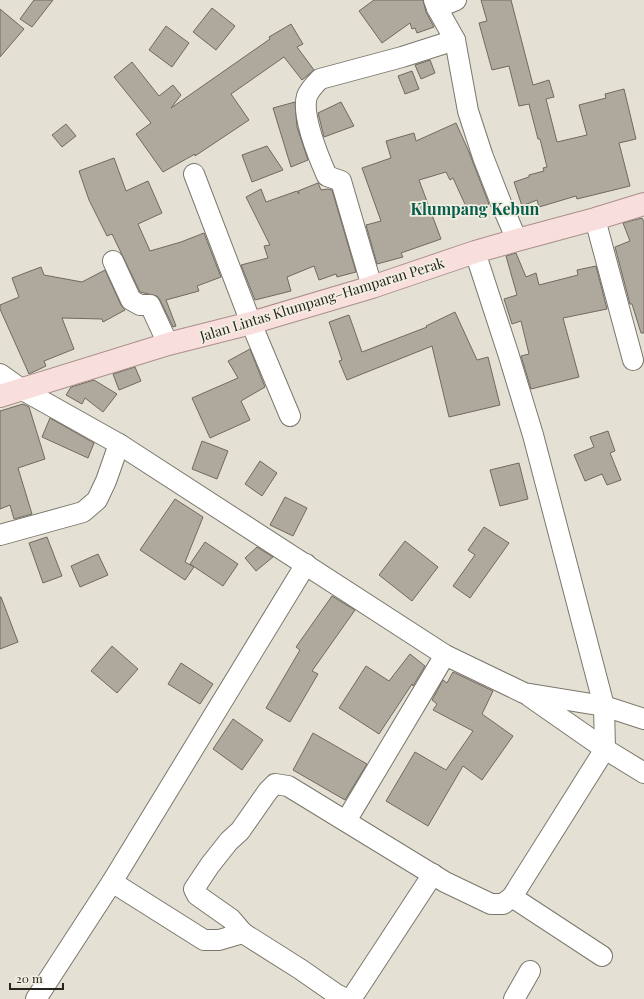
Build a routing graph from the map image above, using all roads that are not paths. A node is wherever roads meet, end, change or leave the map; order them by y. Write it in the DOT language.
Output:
graph roads {
  1 [pos="456,0"];
  2 [pos="436,4"];
  3 [pos="455,40"];
  4 [pos="194,174"];
  5 [pos="644,204"];
  6 [pos="595,219"];
  7 [pos="517,240"];
  8 [pos="475,252"];
  9 [pos="113,261"];
  10 [pos="372,287"];
  11 [pos="250,323"];
  12 [pos="168,344"];
  13 [pos="633,360"];
  14 [pos="0,374"];
  15 [pos="21,389"];
  16 [pos="0,396"];
  17 [pos="290,416"];
  18 [pos="119,444"];
  19 [pos="0,535"];
  20 [pos="306,564"];
  21 [pos="445,655"];
  22 [pos="524,693"];
  23 [pos="604,706"];
  24 [pos="644,719"];
  25 [pos="605,748"];
  26 [pos="644,773"];
  27 [pos="346,821"];
  28 [pos="433,874"];
  29 [pos="112,882"];
  30 [pos="512,898"];
  31 [pos="243,933"];
  32 [pos="602,956"];
  33 [pos="530,971"];
  34 [pos="36,999"];
  35 [pos="347,999"];
  36 [pos="514,999"];
  1 -- 2 [label="street"];
  2 -- 3 [label="street"];
  3 -- 7 [label="street"];
  3 -- 10 [label="street"];
  4 -- 11 [label="street"];
  5 -- 6 [label="main road, Jalan Lintas Klumpang–Hamparan Perak"];
  6 -- 7 [label="main road, Jalan Lintas Klumpang–Hamparan Perak"];
  6 -- 13 [label="street"];
  7 -- 8 [label="main road, Jalan Lintas Klumpang–Hamparan Perak"];
  8 -- 10 [label="main road, Jalan Lintas Klumpang–Hamparan Perak"];
  8 -- 23 [label="street"];
  9 -- 12 [label="street"];
  10 -- 11 [label="main road, Jalan Lintas Klumpang–Hamparan Perak"];
  11 -- 12 [label="main road, Jalan Lintas Klumpang–Hamparan Perak"];
  11 -- 17 [label="street"];
  12 -- 15 [label="main road, Jalan Lintas Klumpang–Hamparan Perak"];
  14 -- 15 [label="street"];
  15 -- 16 [label="main road, Jalan Lintas Klumpang–Hamparan Perak"];
  15 -- 18 [label="street"];
  18 -- 19 [label="street"];
  18 -- 20 [label="street"];
  20 -- 21 [label="street"];
  20 -- 29 [label="street"];
  21 -- 22 [label="street"];
  21 -- 27 [label="street"];
  22 -- 23 [label="street"];
  22 -- 25 [label="street"];
  23 -- 24 [label="street"];
  23 -- 25 [label="street"];
  25 -- 26 [label="street"];
  25 -- 30 [label="street"];
  27 -- 28 [label="street"];
  27 -- 31 [label="street"];
  28 -- 30 [label="street"];
  28 -- 35 [label="street"];
  29 -- 31 [label="street"];
  29 -- 34 [label="street"];
  30 -- 32 [label="street"];
  31 -- 35 [label="street"];
  33 -- 36 [label="street"];
}
